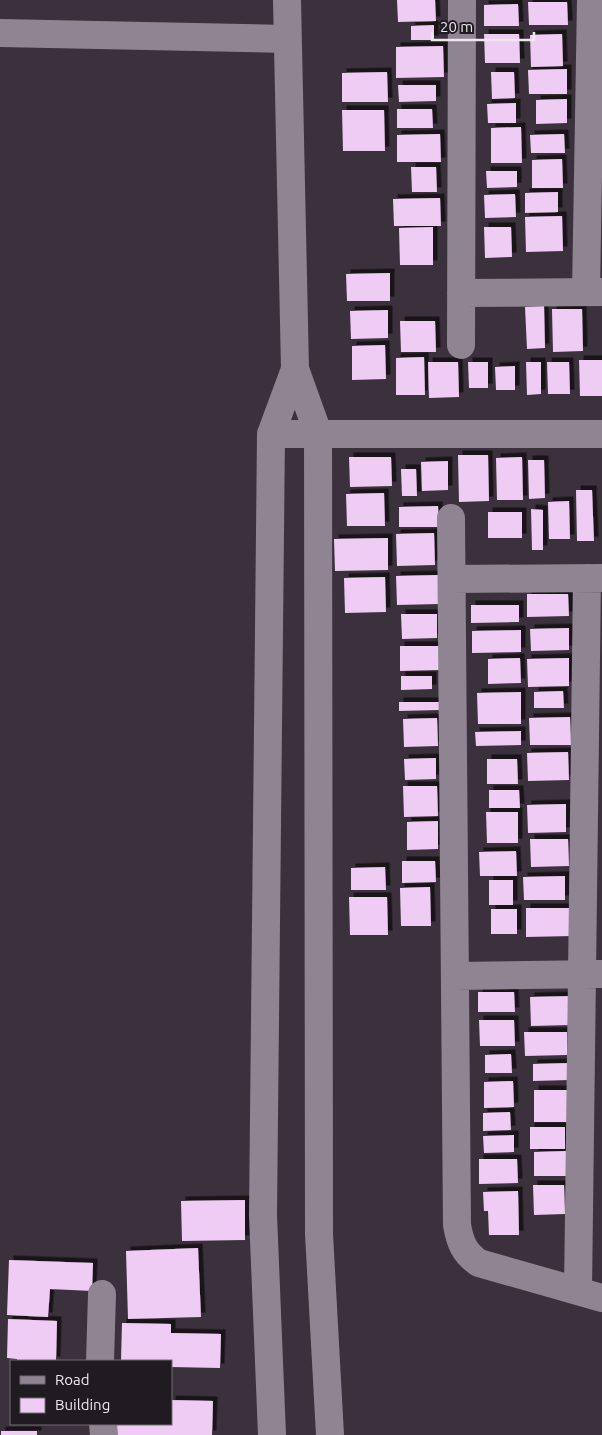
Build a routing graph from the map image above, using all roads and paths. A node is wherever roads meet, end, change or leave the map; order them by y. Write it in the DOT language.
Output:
graph roads {
  1 [pos="286,0"];
  2 [pos="462,0"];
  3 [pos="591,0"];
  4 [pos="0,33"];
  5 [pos="287,39"];
  6 [pos="594,292"];
  7 [pos="461,293"];
  8 [pos="461,345"];
  9 [pos="295,369"];
  10 [pos="318,433"];
  11 [pos="271,434"];
  12 [pos="602,434"];
  13 [pos="451,518"];
  14 [pos="594,578"];
  15 [pos="452,579"];
  16 [pos="592,974"];
  17 [pos="455,976"];
  18 [pos="102,1294"];
  19 [pos="590,1294"];
  20 [pos="100,1360"];
  21 [pos="272,1435"];
  22 [pos="330,1435"];
  1 -- 5 [label="street"];
  2 -- 7 [label="street"];
  3 -- 6 [label="street"];
  4 -- 5 [label="street"];
  5 -- 9 [label="street"];
  6 -- 7 [label="street"];
  7 -- 8 [label="street"];
  9 -- 10 [label="street"];
  9 -- 11 [label="street"];
  10 -- 11 [label="street"];
  10 -- 12 [label="street"];
  10 -- 22 [label="street"];
  11 -- 21 [label="street"];
  13 -- 15 [label="street"];
  14 -- 15 [label="street"];
  14 -- 16 [label="street"];
  15 -- 17 [label="street"];
  16 -- 17 [label="street"];
  16 -- 19 [label="street"];
  17 -- 19 [label="street"];
  18 -- 20 [label="street"];
}
